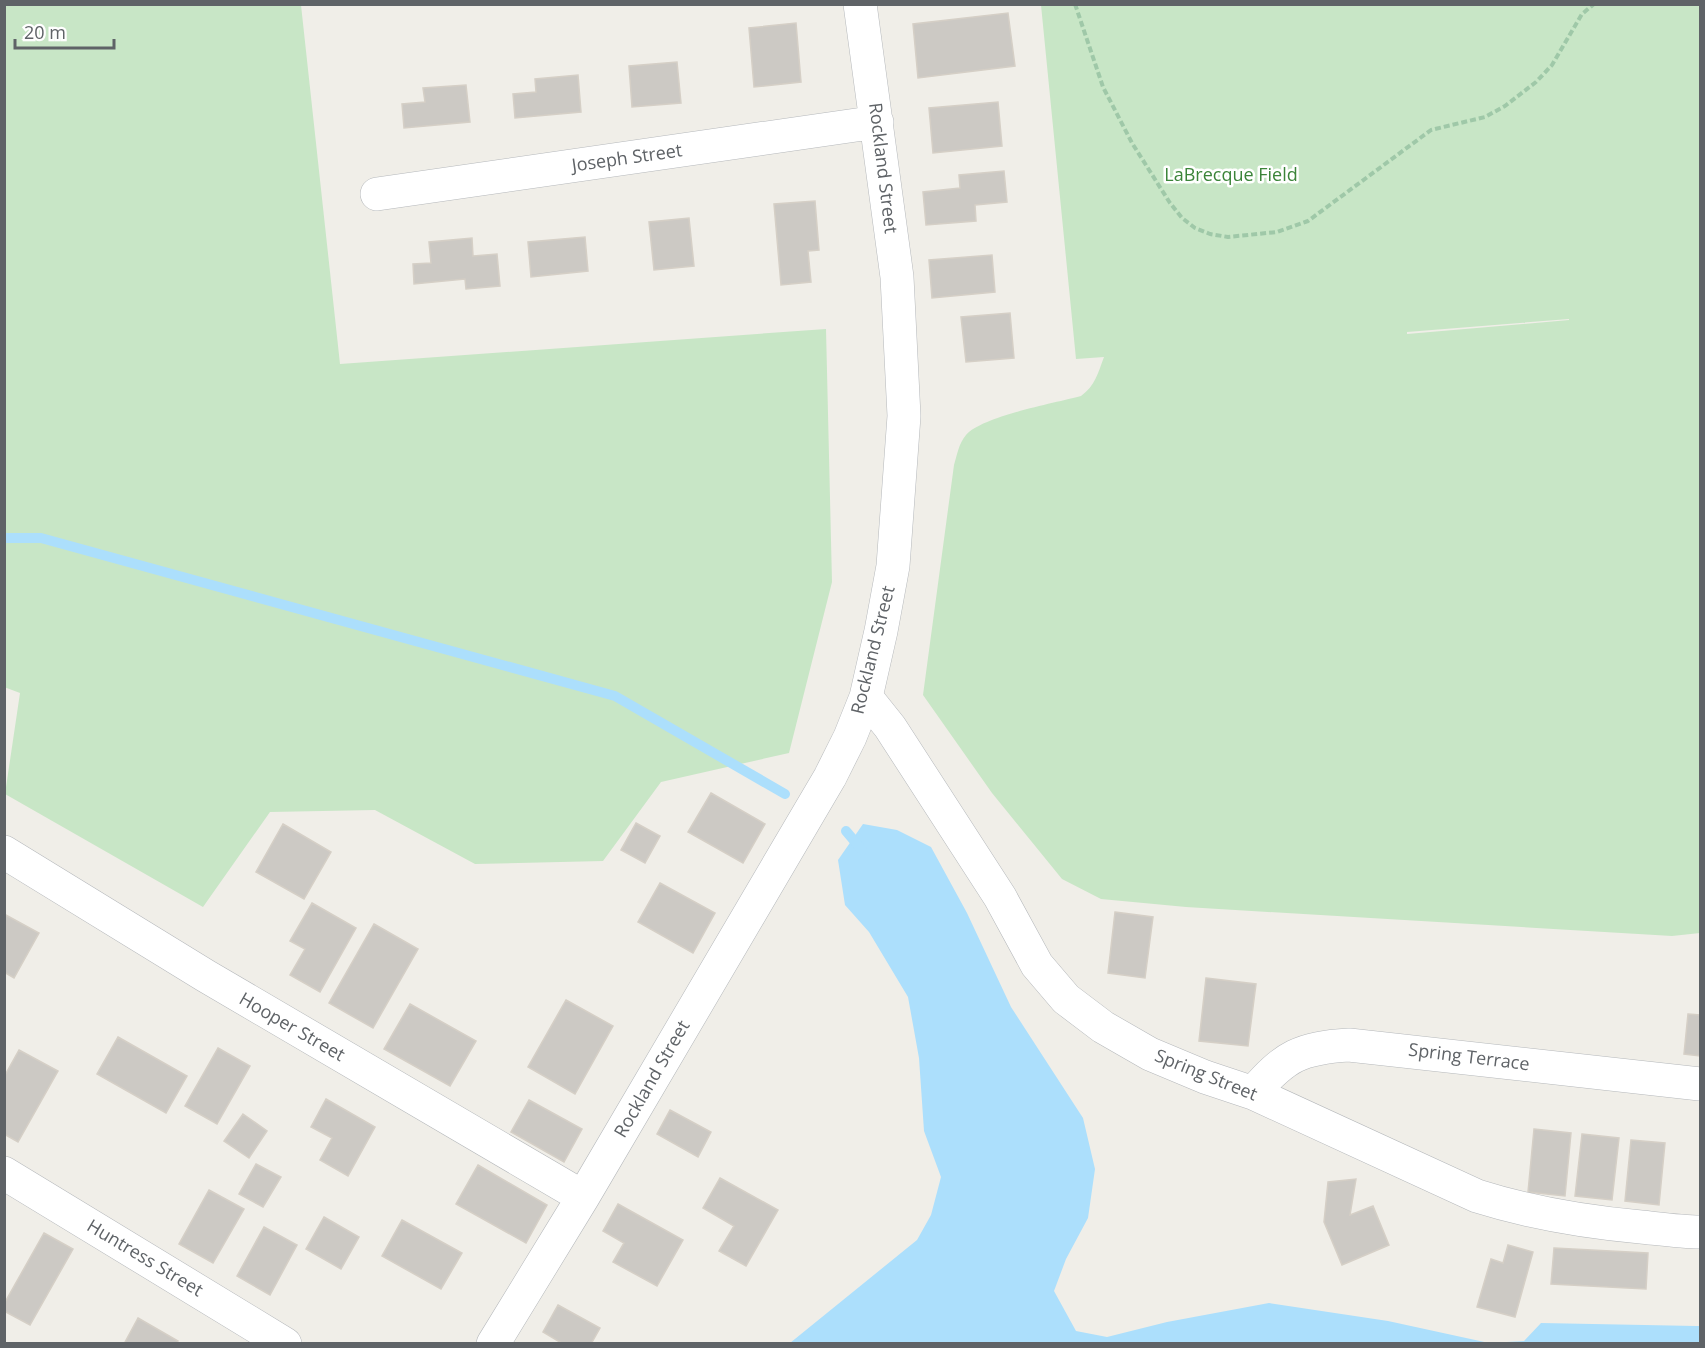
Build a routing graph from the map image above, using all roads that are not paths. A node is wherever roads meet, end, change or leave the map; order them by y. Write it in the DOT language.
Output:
graph roads {
  1 [pos="860,4"];
  2 [pos="877,122"];
  3 [pos="376,194"];
  4 [pos="866,697"];
  5 [pos="4,852"];
  6 [pos="1701,1084"];
  7 [pos="1253,1093"];
  8 [pos="4,1173"];
  9 [pos="583,1197"];
  10 [pos="1701,1232"];
  11 [pos="285,1344"];
  12 [pos="493,1344"];
  1 -- 2 [label="street, Rockland Street"];
  2 -- 3 [label="street, Joseph Street"];
  2 -- 4 [label="street, Rockland Street"];
  4 -- 7 [label="street, Spring Street"];
  4 -- 9 [label="street, Rockland Street"];
  5 -- 9 [label="street, Hooper Street"];
  6 -- 7 [label="street, Spring Terrace"];
  7 -- 10 [label="street, Spring Street"];
  8 -- 11 [label="street, Huntress Street"];
  9 -- 12 [label="street, Rockland Street"];
}
